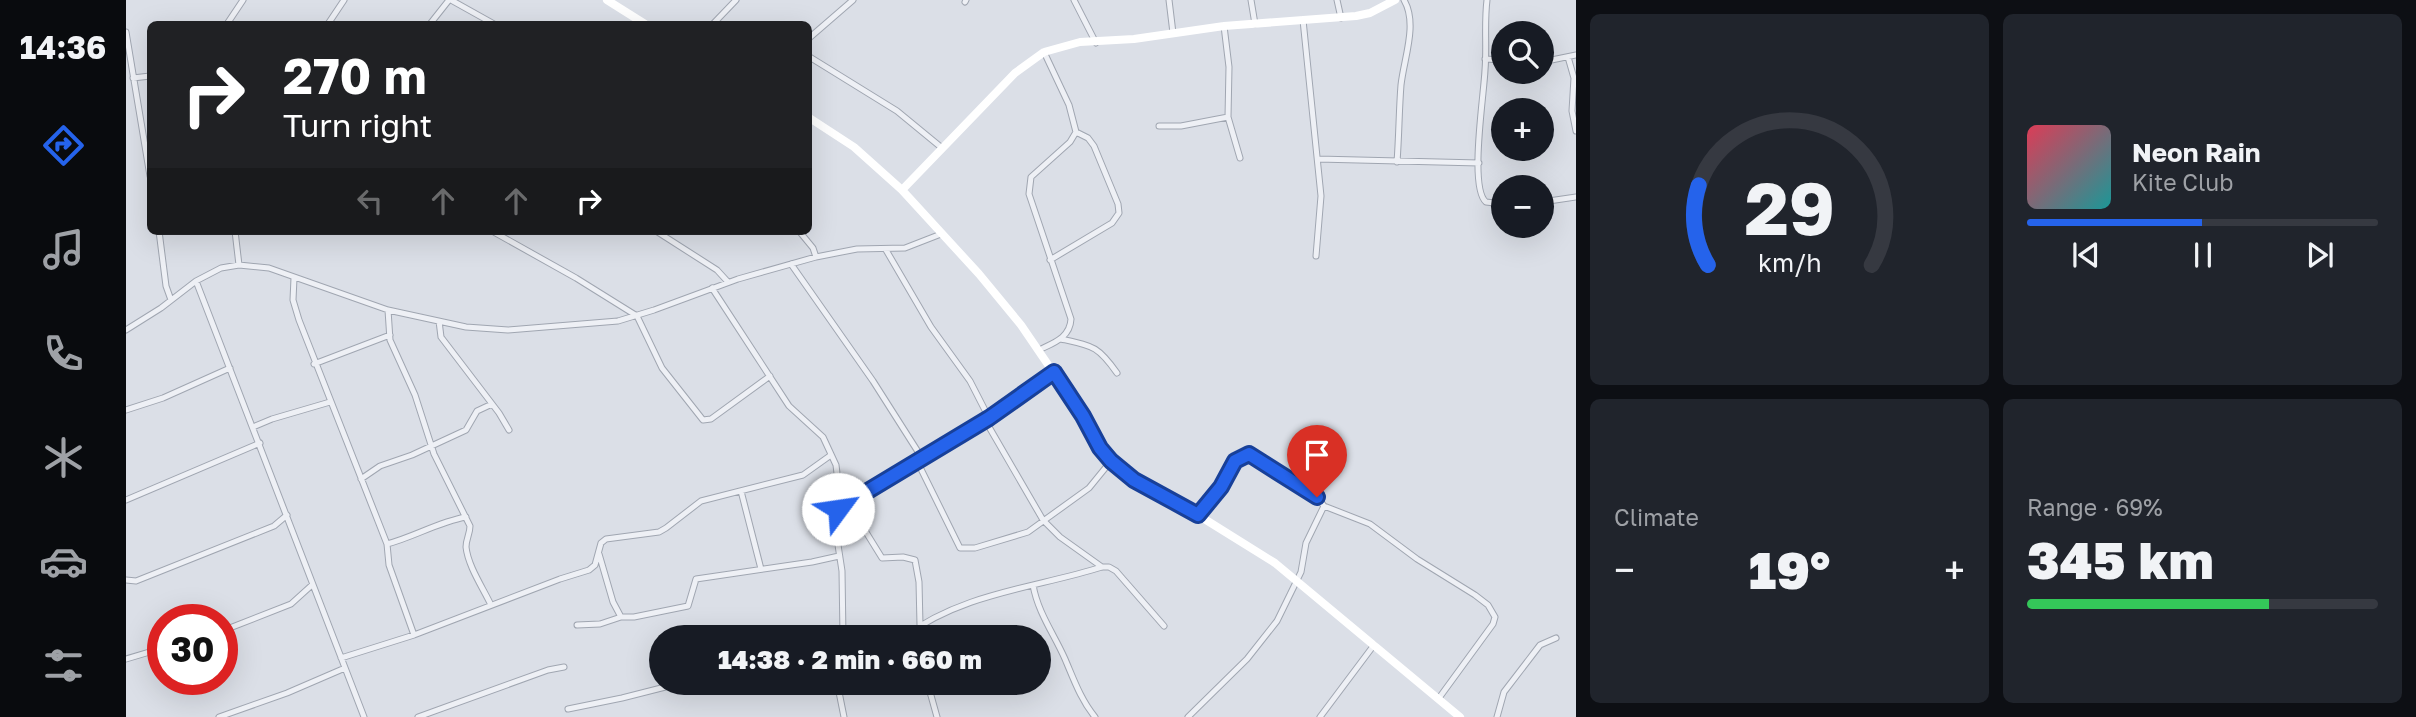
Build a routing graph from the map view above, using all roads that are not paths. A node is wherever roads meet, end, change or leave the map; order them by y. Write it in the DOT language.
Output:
graph roads {
  1 [pos="243,0"];
  2 [pos="344,0"];
  3 [pos="450,0"];
  4 [pos="607,0"];
  5 [pos="623,0"];
  6 [pos="736,0"];
  7 [pos="853,0"];
  8 [pos="1074,0"];
  9 [pos="1169,0"];
  10 [pos="1251,0"];
  11 [pos="1336,0"];
  12 [pos="1395,0"];
  13 [pos="1404,0"];
  14 [pos="1487,0"];
  15 [pos="616,8"];
  16 [pos="1341,18"];
  17 [pos="1303,20"];
  18 [pos="230,21"];
  19 [pos="329,21"];
  20 [pos="432,21"];
  21 [pos="488,21"];
  22 [pos="640,21"];
  23 [pos="716,21"];
  24 [pos="1255,24"];
  25 [pos="1224,26"];
  26 [pos="126,33"];
  27 [pos="1173,33"];
  28 [pos="812,36"];
  29 [pos="1096,43"];
  30 [pos="1044,52"];
  31 [pos="1576,55"];
  32 [pos="1568,57"];
  33 [pos="812,58"];
  34 [pos="1485,59"];
  35 [pos="1491,59"];
  36 [pos="1554,60"];
  37 [pos="147,76"];
  38 [pos="1575,76"];
  39 [pos="134,78"];
  40 [pos="1228,117"];
  41 [pos="812,120"];
  42 [pos="1159,126"];
  43 [pos="1576,131"];
  44 [pos="1076,132"];
  45 [pos="942,148"];
  46 [pos="147,158"];
  47 [pos="1240,158"];
  48 [pos="1318,159"];
  49 [pos="1397,162"];
  50 [pos="1479,163"];
  51 [pos="902,190"];
  52 [pos="1576,197"];
  53 [pos="1554,200"];
  54 [pos="1491,204"];
  55 [pos="941,234"];
  56 [pos="160,235"];
  57 [pos="235,235"];
  58 [pos="499,235"];
  59 [pos="662,235"];
  60 [pos="802,235"];
  61 [pos="886,250"];
  62 [pos="1316,256"];
  63 [pos="816,257"];
  64 [pos="1050,260"];
  65 [pos="791,264"];
  66 [pos="239,265"];
  67 [pos="294,278"];
  68 [pos="196,281"];
  69 [pos="728,282"];
  70 [pos="712,288"];
  71 [pos="171,300"];
  72 [pos="388,310"];
  73 [pos="636,316"];
  74 [pos="439,321"];
  75 [pos="126,330"];
  76 [pos="390,335"];
  77 [pos="1061,339"];
  78 [pos="1039,350"];
  79 [pos="314,364"];
  80 [pos="230,368"];
  81 [pos="1054,372"];
  82 [pos="1117,373"];
  83 [pos="770,376"];
  84 [pos="330,402"];
  85 [pos="492,404"];
  86 [pos="126,410"];
  87 [pos="987,419"];
  88 [pos="253,427"];
  89 [pos="509,430"];
  90 [pos="260,443"];
  91 [pos="430,446"];
  92 [pos="831,455"];
  93 [pos="919,460"];
  94 [pos="1111,461"];
  95 [pos="361,479"];
  96 [pos="741,491"];
  97 [pos="126,500"];
  98 [pos="848,503"];
  99 [pos="1324,506"];
  100 [pos="838,509"];
  101 [pos="287,515"];
  102 [pos="1198,515"];
  103 [pos="466,517"];
  104 [pos="1043,520"];
  105 [pos="387,544"];
  106 [pos="598,554"];
  107 [pos="839,555"];
  108 [pos="1092,560"];
  109 [pos="1102,567"];
  110 [pos="761,569"];
  111 [pos="1090,571"];
  112 [pos="126,580"];
  113 [pos="1298,580"];
  114 [pos="1033,585"];
  115 [pos="312,586"];
  116 [pos="491,605"];
  117 [pos="621,617"];
  118 [pos="238,625"];
  119 [pos="577,625"];
  120 [pos="842,625"];
  121 [pos="920,625"];
  122 [pos="1164,626"];
  123 [pos="414,635"];
  124 [pos="1556,638"];
  125 [pos="1374,645"];
  126 [pos="147,653"];
  127 [pos="341,658"];
  128 [pos="126,659"];
  129 [pos="564,667"];
  130 [pos="345,668"];
  131 [pos="649,691"];
  132 [pos="840,695"];
  133 [pos="931,695"];
  134 [pos="1439,698"];
  135 [pos="568,709"];
  136 [pos="219,717"];
  137 [pos="364,717"];
  138 [pos="418,717"];
  139 [pos="844,717"];
  140 [pos="937,717"];
  141 [pos="1095,717"];
  142 [pos="1188,717"];
  143 [pos="1320,717"];
  144 [pos="1460,717"];
  145 [pos="1496,717"];
  1 -- 18 [label="street"];
  2 -- 19 [label="street"];
  3 -- 20 [label="street"];
  3 -- 21 [label="street"];
  4 -- 15 [label="street"];
  5 -- 15 [label="street"];
  6 -- 23 [label="street"];
  7 -- 28 [label="street"];
  8 -- 29 [label="street"];
  9 -- 27 [label="street"];
  10 -- 24 [label="street"];
  11 -- 16 [label="street"];
  12 -- 16 [label="street"];
  13 -- 49 [label="street"];
  14 -- 34 [label="street"];
  15 -- 22 [label="street"];
  16 -- 17 [label="street"];
  17 -- 24 [label="street"];
  17 -- 48 [label="street"];
  24 -- 25 [label="street"];
  25 -- 27 [label="street"];
  25 -- 40 [label="street"];
  26 -- 39 [label="street"];
  27 -- 29 [label="street"];
  29 -- 30 [label="street"];
  30 -- 44 [label="street"];
  30 -- 45 [label="street"];
  31 -- 32 [label="street"];
  32 -- 36 [label="street"];
  32 -- 38 [label="street"];
  33 -- 45 [label="street"];
  34 -- 35 [label="street"];
  34 -- 50 [label="street"];
  37 -- 39 [label="street"];
  38 -- 43 [label="street"];
  39 -- 46 [label="street"];
  40 -- 42 [label="street"];
  40 -- 47 [label="street"];
  41 -- 51 [label="street"];
  44 -- 64 [label="street"];
  44 -- 64 [label="street"];
  45 -- 51 [label="street"];
  48 -- 49 [label="street"];
  48 -- 62 [label="street"];
  49 -- 50 [label="street"];
  50 -- 54 [label="street"];
  51 -- 55 [label="street"];
  52 -- 53 [label="street"];
  55 -- 61 [label="street"];
  55 -- 78 [label="street"];
  56 -- 71 [label="street"];
  57 -- 66 [label="street"];
  58 -- 73 [label="street"];
  59 -- 69 [label="street"];
  60 -- 63 [label="street"];
  61 -- 63 [label="street"];
  61 -- 87 [label="street"];
  63 -- 65 [label="street"];
  64 -- 77 [label="street"];
  65 -- 69 [label="street"];
  65 -- 93 [label="street"];
  66 -- 67 [label="street"];
  66 -- 68 [label="street"];
  67 -- 72 [label="street"];
  67 -- 79 [label="street"];
  68 -- 71 [label="street"];
  68 -- 80 [label="street"];
  69 -- 70 [label="street"];
  70 -- 73 [label="street"];
  70 -- 83 [label="street"];
  71 -- 75 [label="street"];
  72 -- 74 [label="street"];
  72 -- 76 [label="street"];
  73 -- 74 [label="street"];
  73 -- 83 [label="street"];
  74 -- 85 [label="street"];
  76 -- 79 [label="street"];
  76 -- 91 [label="street"];
  77 -- 78 [label="street"];
  77 -- 82 [label="street"];
  78 -- 81 [label="street"];
  79 -- 84 [label="street"];
  80 -- 86 [label="street"];
  80 -- 88 [label="street"];
  81 -- 87 [label="street"];
  81 -- 94 [label="street"];
  83 -- 92 [label="street"];
  84 -- 88 [label="street"];
  84 -- 95 [label="street"];
  85 -- 89 [label="street"];
  85 -- 91 [label="street"];
  87 -- 93 [label="street"];
  87 -- 104 [label="street"];
  88 -- 90 [label="street"];
  90 -- 97 [label="street"];
  90 -- 101 [label="street"];
  91 -- 95 [label="street"];
  91 -- 103 [label="street"];
  92 -- 96 [label="street"];
  92 -- 100 [label="street"];
  93 -- 98 [label="street"];
  93 -- 104 [label="street"];
  94 -- 102 [label="street"];
  94 -- 104 [label="street"];
  95 -- 105 [label="street"];
  96 -- 106 [label="street"];
  96 -- 110 [label="street"];
  98 -- 100 [label="street"];
  98 -- 121 [label="street"];
  99 -- 102 [label="street"];
  99 -- 113 [label="street"];
  99 -- 134 [label="street"];
  100 -- 107 [label="street"];
  101 -- 112 [label="street"];
  101 -- 115 [label="street"];
  102 -- 113 [label="street"];
  103 -- 105 [label="street"];
  103 -- 116 [label="street"];
  104 -- 108 [label="street"];
  105 -- 123 [label="street"];
  106 -- 116 [label="street"];
  106 -- 117 [label="street"];
  107 -- 110 [label="street"];
  107 -- 120 [label="street"];
  108 -- 109 [label="street"];
  108 -- 111 [label="street"];
  109 -- 111 [label="street"];
  109 -- 122 [label="street"];
  110 -- 117 [label="street"];
  111 -- 114 [label="street"];
  113 -- 125 [label="street"];
  113 -- 142 [label="street"];
  114 -- 121 [label="street"];
  114 -- 141 [label="street"];
  115 -- 118 [label="street"];
  115 -- 127 [label="street"];
  116 -- 123 [label="street"];
  117 -- 119 [label="street"];
  123 -- 127 [label="street"];
  124 -- 145 [label="street"];
  125 -- 134 [label="street"];
  125 -- 143 [label="street"];
  126 -- 128 [label="street"];
  127 -- 130 [label="street"];
  129 -- 138 [label="street"];
  130 -- 136 [label="street"];
  130 -- 137 [label="street"];
  131 -- 135 [label="street"];
  132 -- 139 [label="street"];
  133 -- 140 [label="street"];
  134 -- 144 [label="street"];
}
